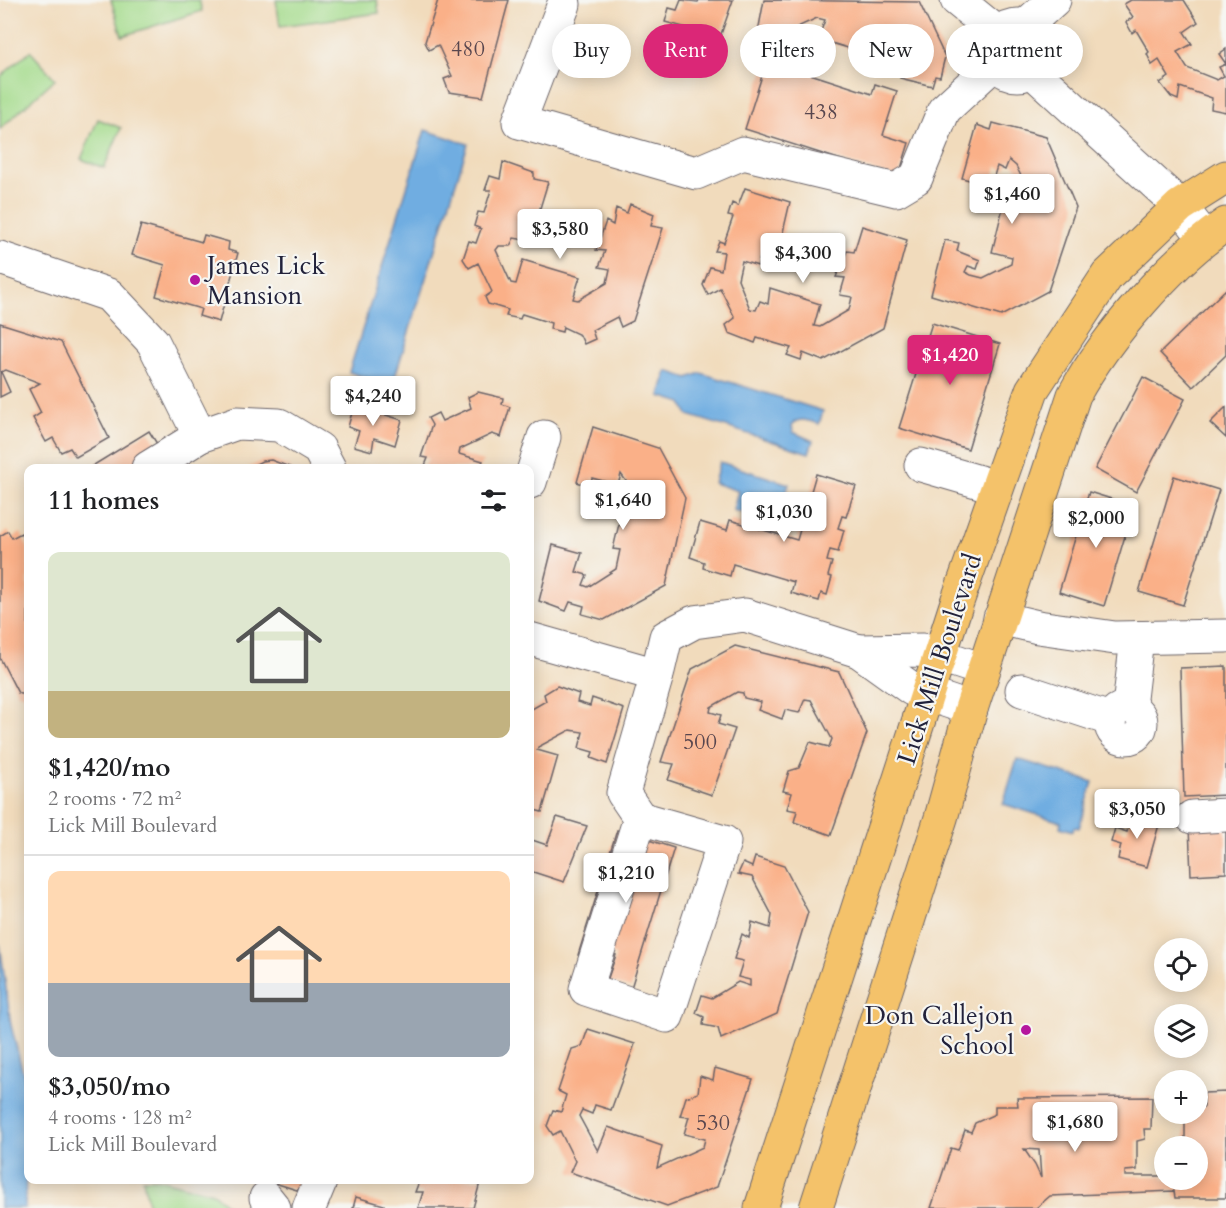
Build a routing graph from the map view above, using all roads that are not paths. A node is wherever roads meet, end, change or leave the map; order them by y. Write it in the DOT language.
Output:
graph roads {
  1 [pos="957,0"];
  2 [pos="1054,0"];
  3 [pos="564,4"];
  4 [pos="986,24"];
  5 [pos="1026,24"];
  6 [pos="973,78"];
  7 [pos="1040,78"];
  8 [pos="1226,177"];
  9 [pos="1180,206"];
  10 [pos="1216,231"];
  11 [pos="0,258"];
  12 [pos="200,436"];
  13 [pos="544,437"];
  14 [pos="154,464"];
  15 [pos="327,464"];
  16 [pos="921,465"];
  17 [pos="534,469"];
  18 [pos="997,487"];
  19 [pos="1000,618"];
  20 [pos="1226,636"];
  21 [pos="1137,638"];
  22 [pos="534,640"];
  23 [pos="859,651"];
  24 [pos="940,656"];
  25 [pos="983,670"];
  26 [pos="657,675"];
  27 [pos="1022,690"];
  28 [pos="927,696"];
  29 [pos="971,709"];
  30 [pos="1226,815"];
  31 [pos="1192,816"];
  32 [pos="640,818"];
  33 [pos="319,1184"];
  34 [pos="309,1208"];
  35 [pos="761,1208"];
  36 [pos="816,1208"];
  1 -- 4 [label="street"];
  2 -- 5 [label="street"];
  3 -- 6 [label="street"];
  7 -- 9 [label="street"];
  8 -- 9 [label="main road, Lick Mill Boulevard"];
  9 -- 10 [label="street"];
  9 -- 18 [label="main road, Lick Mill Boulevard"];
  10 -- 19 [label="main road, Lick Mill Boulevard"];
  11 -- 12 [label="street"];
  12 -- 14 [label="street"];
  12 -- 15 [label="street"];
  13 -- 17 [label="street"];
  16 -- 18 [label="street"];
  18 -- 24 [label="main road, Lick Mill Boulevard"];
  19 -- 21 [label="street"];
  19 -- 25 [label="main road, Lick Mill Boulevard"];
  20 -- 21 [label="street"];
  21 -- 27 [label="street"];
  22 -- 26 [label="street"];
  23 -- 24 [label="street"];
  23 -- 26 [label="street"];
  23 -- 28 [label="street"];
  24 -- 25 [label="street"];
  24 -- 28 [label="main road, Lick Mill Boulevard"];
  25 -- 29 [label="main road, Lick Mill Boulevard"];
  26 -- 32 [label="street"];
  28 -- 29 [label="street"];
  28 -- 35 [label="main road, Lick Mill Boulevard"];
  29 -- 36 [label="main road, Lick Mill Boulevard"];
  30 -- 31 [label="street"];
  32 -- 32 [label="street"];
  33 -- 34 [label="street"];
}
